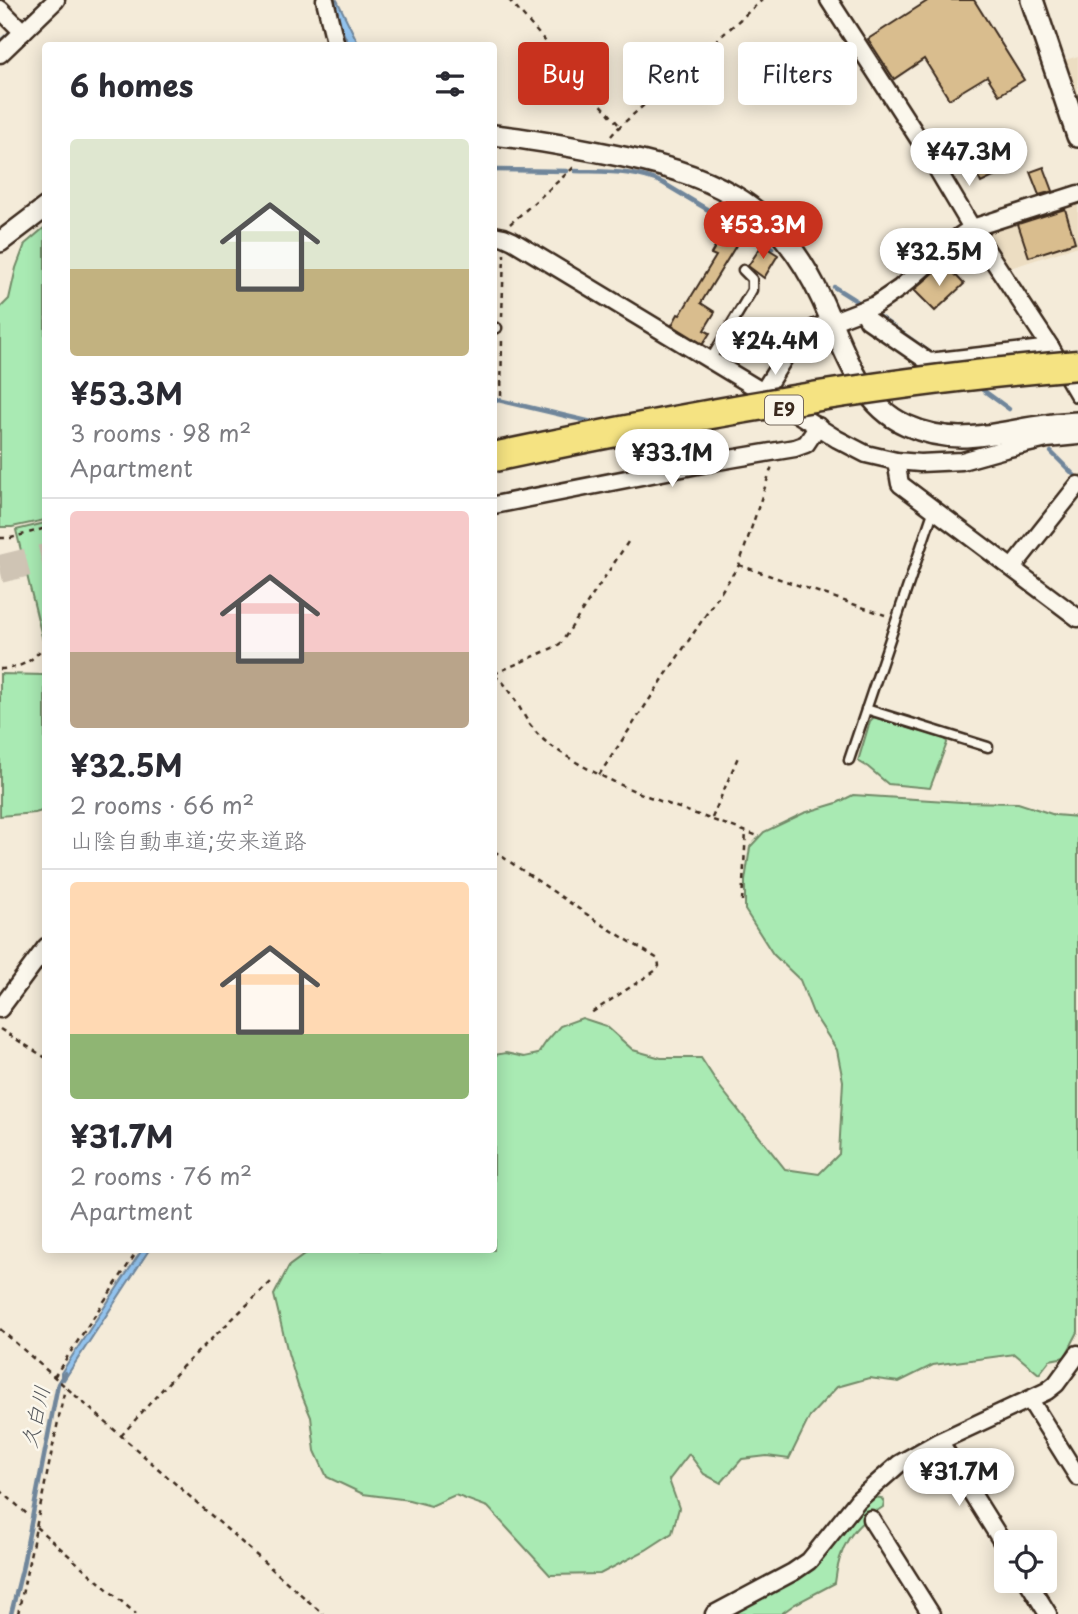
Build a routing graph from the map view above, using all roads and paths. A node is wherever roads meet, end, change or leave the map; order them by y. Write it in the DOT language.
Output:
graph roads {
  1 [pos="56,0"];
  2 [pos="324,0"];
  3 [pos="509,0"];
  4 [pos="762,0"];
  5 [pos="830,0"];
  6 [pos="1032,0"];
  7 [pos="0,9"];
  8 [pos="23,32"];
  9 [pos="335,42"];
  10 [pos="0,54"];
  11 [pos="497,135"];
  12 [pos="1078,136"];
  13 [pos="572,169"];
  14 [pos="1078,194"];
  15 [pos="42,210"];
  16 [pos="972,228"];
  17 [pos="499,236"];
  18 [pos="0,242"];
  19 [pos="743,270"];
  20 [pos="863,310"];
  21 [pos="502,317"];
  22 [pos="831,322"];
  23 [pos="498,329"];
  24 [pos="1051,348"];
  25 [pos="710,360"];
  26 [pos="1078,365"];
  27 [pos="1078,373"];
  28 [pos="763,392"];
  29 [pos="1078,394"];
  30 [pos="501,396"];
  31 [pos="1078,422"];
  32 [pos="818,426"];
  33 [pos="1078,436"];
  34 [pos="774,452"];
  35 [pos="497,456"];
  36 [pos="896,461"];
  37 [pos="497,465"];
  38 [pos="1078,485"];
  39 [pos="497,504"];
  40 [pos="934,509"];
  41 [pos="42,529"];
  42 [pos="0,538"];
  43 [pos="628,542"];
  44 [pos="739,565"];
  45 [pos="1012,568"];
  46 [pos="1078,618"];
  47 [pos="897,619"];
  48 [pos="42,648"];
  49 [pos="0,669"];
  50 [pos="497,674"];
  51 [pos="497,677"];
  52 [pos="866,709"];
  53 [pos="988,747"];
  54 [pos="738,757"];
  55 [pos="849,760"];
  56 [pos="599,775"];
  57 [pos="712,819"];
  58 [pos="746,831"];
  59 [pos="758,836"];
  60 [pos="497,853"];
  61 [pos="742,901"];
  62 [pos="42,952"];
  63 [pos="0,1009"];
  64 [pos="591,1013"];
  65 [pos="0,1029"];
  66 [pos="42,1055"];
  67 [pos="136,1253"];
  68 [pos="272,1281"];
  69 [pos="0,1329"];
  70 [pos="1078,1354"];
  71 [pos="55,1377"];
  72 [pos="65,1388"];
  73 [pos="1030,1400"];
  74 [pos="121,1436"];
  75 [pos="943,1447"];
  76 [pos="1078,1477"];
  77 [pos="0,1490"];
  78 [pos="27,1514"];
  79 [pos="871,1519"];
  80 [pos="36,1527"];
  81 [pos="995,1530"];
  82 [pos="1035,1593"];
  83 [pos="18,1614"];
  84 [pos="136,1614"];
  85 [pos="323,1614"];
  86 [pos="714,1614"];
  87 [pos="931,1614"];
  88 [pos="1048,1614"];
  1 -- 8 [label="street"];
  2 -- 9 [label="street"];
  3 -- 4 [label="path"];
  5 -- 16 [label="street"];
  6 -- 12 [label="main road"];
  7 -- 8 [label="street"];
  8 -- 10 [label="street"];
  11 -- 22 [label="street"];
  13 -- 17 [label="path"];
  14 -- 16 [label="street"];
  15 -- 18 [label="street"];
  16 -- 20 [label="street"];
  16 -- 24 [label="street"];
  17 -- 21 [label="path"];
  17 -- 25 [label="street"];
  19 -- 25 [label="lane"];
  20 -- 22 [label="street"];
  20 -- 24 [label="street"];
  22 -- 28 [label="street"];
  22 -- 31 [label="street"];
  23 -- 30 [label="path"];
  24 -- 29 [label="street"];
  25 -- 28 [label="street"];
  26 -- 35 [label="highway, E9, bridge"];
  27 -- 37 [label="highway, E9"];
  28 -- 32 [label="street"];
  32 -- 34 [label="street"];
  32 -- 36 [label="street"];
  33 -- 36 [label="street"];
  34 -- 39 [label="street"];
  34 -- 44 [label="path"];
  36 -- 40 [label="street"];
  38 -- 45 [label="street"];
  40 -- 45 [label="street"];
  40 -- 47 [label="lane"];
  41 -- 42 [label="path"];
  43 -- 50 [label="path"];
  44 -- 47 [label="path"];
  44 -- 56 [label="path"];
  45 -- 46 [label="street"];
  47 -- 52 [label="lane"];
  48 -- 49 [label="path"];
  51 -- 56 [label="path"];
  52 -- 53 [label="lane"];
  52 -- 55 [label="lane"];
  54 -- 57 [label="path"];
  56 -- 57 [label="path"];
  57 -- 58 [label="path"];
  58 -- 59 [label="path"];
  58 -- 61 [label="path"];
  60 -- 64 [label="path"];
  62 -- 63 [label="street"];
  65 -- 66 [label="path"];
  67 -- 71 [label="path"];
  68 -- 74 [label="path"];
  69 -- 71 [label="path"];
  70 -- 73 [label="street"];
  71 -- 72 [label="path"];
  72 -- 74 [label="path"];
  72 -- 80 [label="path"];
  73 -- 76 [label="street"];
  73 -- 86 [label="street"];
  74 -- 85 [label="path"];
  75 -- 81 [label="street"];
  77 -- 78 [label="path"];
  79 -- 87 [label="street"];
  80 -- 83 [label="path"];
  80 -- 84 [label="path"];
  82 -- 88 [label="street"];
}
